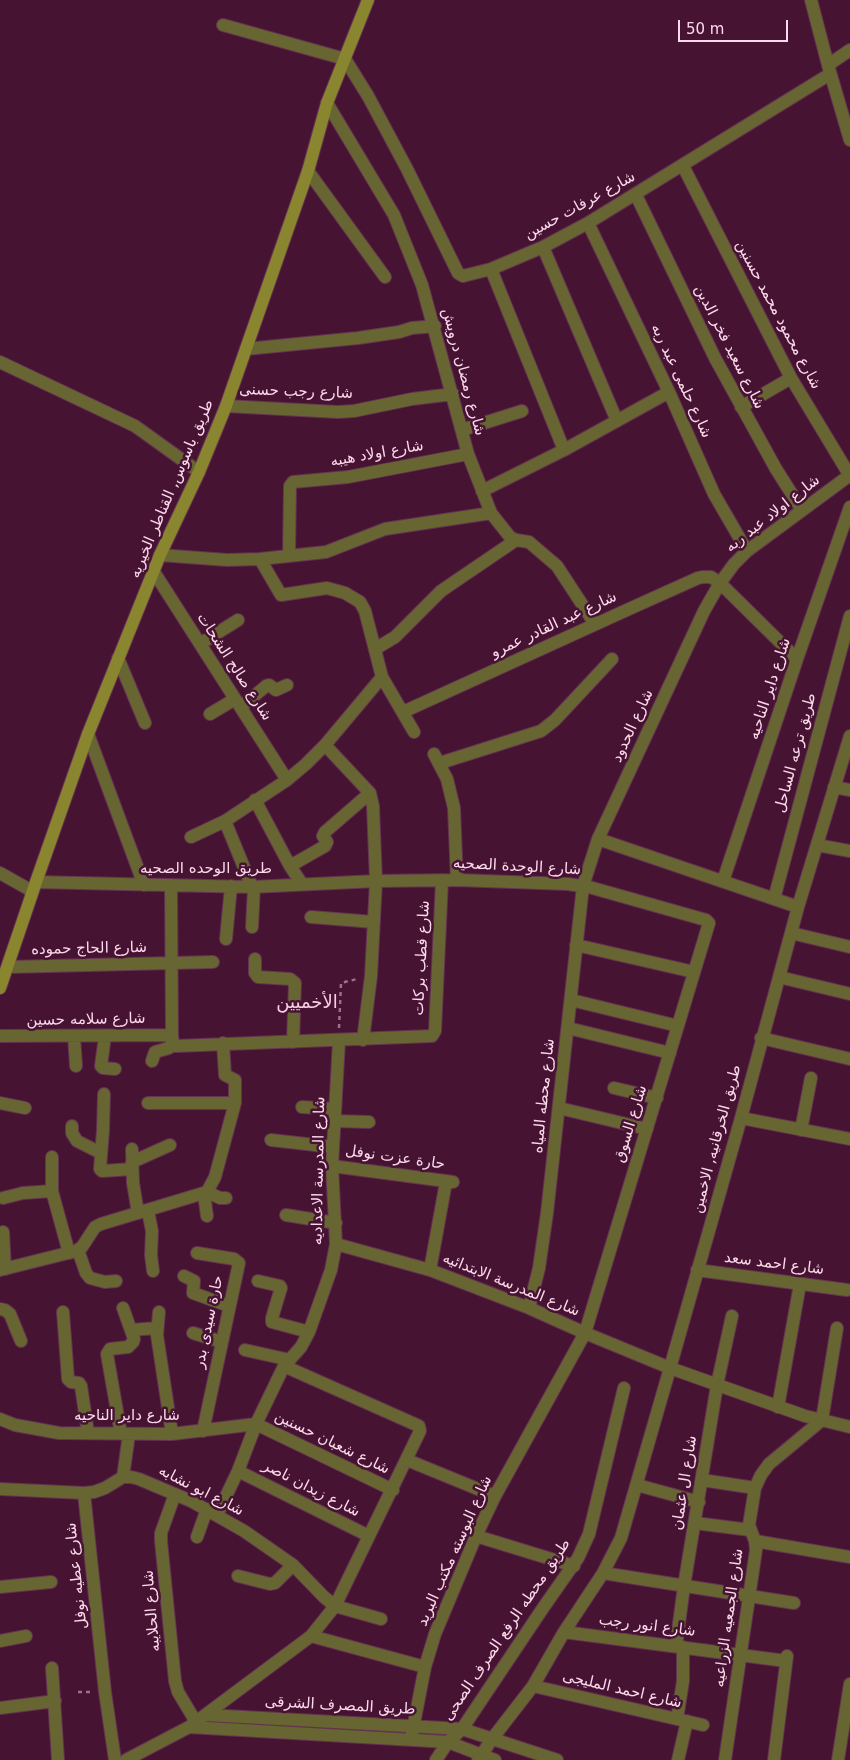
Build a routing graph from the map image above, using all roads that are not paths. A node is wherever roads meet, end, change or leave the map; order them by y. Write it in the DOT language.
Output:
graph roads {
  1 [pos="368,0"];
  2 [pos="811,0"];
  3 [pos="223,25"];
  4 [pos="850,50"];
  5 [pos="345,59"];
  6 [pos="829,70"];
  7 [pos="327,102"];
  8 [pos="850,140"];
  9 [pos="683,166"];
  10 [pos="308,171"];
  11 [pos="636,195"];
  12 [pos="588,223"];
  13 [pos="543,247"];
  14 [pos="490,269"];
  15 [pos="385,277"];
  16 [pos="435,326"];
  17 [pos="246,349"];
  18 [pos="0,362"];
  19 [pos="791,378"];
  20 [pos="669,392"];
  21 [pos="453,394"];
  22 [pos="226,406"];
  23 [pos="741,407"];
  24 [pos="522,411"];
  25 [pos="617,421"];
  26 [pos="462,430"];
  27 [pos="564,450"];
  28 [pos="468,454"];
  29 [pos="199,472"];
  30 [pos="850,475"];
  31 [pos="482,491"];
  32 [pos="850,507"];
  33 [pos="802,510"];
  34 [pos="491,513"];
  35 [pos="516,540"];
  36 [pos="748,551"];
  37 [pos="160,555"];
  38 [pos="289,556"];
  39 [pos="260,559"];
  40 [pos="154,572"];
  41 [pos="720,582"];
  42 [pos="850,616"];
  43 [pos="238,620"];
  44 [pos="595,624"];
  45 [pos="200,644"];
  46 [pos="375,649"];
  47 [pos="118,658"];
  48 [pos="612,659"];
  49 [pos="797,659"];
  50 [pos="382,677"];
  51 [pos="287,685"];
  52 [pos="238,703"];
  53 [pos="403,712"];
  54 [pos="210,714"];
  55 [pos="145,723"];
  56 [pos="414,732"];
  57 [pos="88,734"];
  58 [pos="850,736"];
  59 [pos="325,746"];
  60 [pos="287,780"];
  61 [pos="834,787"];
  62 [pos="850,790"];
  63 [pos="370,793"];
  64 [pos="255,800"];
  65 [pos="225,821"];
  66 [pos="191,837"];
  67 [pos="598,839"];
  68 [pos="817,845"];
  69 [pos="850,851"];
  70 [pos="290,866"];
  71 [pos="0,873"];
  72 [pos="376,880"];
  73 [pos="442,880"];
  74 [pos="457,880"];
  75 [pos="723,882"];
  76 [pos="302,884"];
  77 [pos="144,885"];
  78 [pos="171,885"];
  79 [pos="34,886"];
  80 [pos="232,886"];
  81 [pos="583,886"];
  82 [pos="253,887"];
  83 [pos="774,899"];
  84 [pos="798,907"];
  85 [pos="311,917"];
  86 [pos="374,922"];
  87 [pos="708,925"];
  88 [pos="252,927"];
  89 [pos="791,933"];
  90 [pos="226,939"];
  91 [pos="576,945"];
  92 [pos="850,946"];
  93 [pos="256,959"];
  94 [pos="213,962"];
  95 [pos="171,963"];
  96 [pos="8,967"];
  97 [pos="694,972"];
  98 [pos="779,977"];
  99 [pos="0,988"];
  100 [pos="850,994"];
  101 [pos="571,1000"];
  102 [pos="678,1026"];
  103 [pos="568,1028"];
  104 [pos="0,1036"];
  105 [pos="74,1036"];
  106 [pos="104,1036"];
  107 [pos="432,1036"];
  108 [pos="761,1038"];
  109 [pos="363,1040"];
  110 [pos="172,1041"];
  111 [pos="339,1041"];
  112 [pos="293,1042"];
  113 [pos="223,1043"];
  114 [pos="670,1053"];
  115 [pos="850,1058"];
  116 [pos="152,1061"];
  117 [pos="76,1066"];
  118 [pos="115,1069"];
  119 [pos="811,1078"];
  120 [pos="614,1088"];
  121 [pos="104,1094"];
  122 [pos="656,1098"];
  123 [pos="0,1103"];
  124 [pos="148,1103"];
  125 [pos="235,1103"];
  126 [pos="302,1107"];
  127 [pos="25,1108"];
  128 [pos="559,1108"];
  129 [pos="335,1115"];
  130 [pos="740,1118"];
  131 [pos="369,1122"];
  132 [pos="72,1126"];
  133 [pos="647,1128"];
  134 [pos="801,1130"];
  135 [pos="850,1139"];
  136 [pos="271,1140"];
  137 [pos="170,1145"];
  138 [pos="333,1147"];
  139 [pos="101,1153"];
  140 [pos="52,1157"];
  141 [pos="132,1160"];
  142 [pos="332,1166"];
  143 [pos="52,1191"];
  144 [pos="206,1193"];
  145 [pos="4,1198"];
  146 [pos="226,1198"];
  147 [pos="143,1212"];
  148 [pos="286,1215"];
  149 [pos="207,1216"];
  150 [pos="336,1223"];
  151 [pos="3,1232"];
  152 [pos="336,1244"];
  153 [pos="74,1251"];
  154 [pos="197,1253"];
  155 [pos="3,1270"];
  156 [pos="430,1270"];
  157 [pos="697,1270"];
  158 [pos="153,1271"];
  159 [pos="184,1276"];
  160 [pos="116,1281"];
  161 [pos="258,1282"];
  162 [pos="800,1284"];
  163 [pos="847,1290"];
  164 [pos="229,1306"];
  165 [pos="123,1308"];
  166 [pos="529,1308"];
  167 [pos="0,1309"];
  168 [pos="63,1312"];
  169 [pos="159,1312"];
  170 [pos="732,1316"];
  171 [pos="157,1328"];
  172 [pos="837,1328"];
  173 [pos="131,1330"];
  174 [pos="309,1332"];
  175 [pos="193,1333"];
  176 [pos="585,1333"];
  177 [pos="21,1341"];
  178 [pos="222,1342"];
  179 [pos="245,1350"];
  180 [pos="287,1363"];
  181 [pos="670,1368"];
  182 [pos="717,1385"];
  183 [pos="624,1388"];
  184 [pos="778,1407"];
  185 [pos="0,1419"];
  186 [pos="822,1420"];
  187 [pos="256,1424"];
  188 [pos="850,1427"];
  189 [pos="203,1431"];
  190 [pos="88,1433"];
  191 [pos="125,1434"];
  192 [pos="172,1434"];
  193 [pos="407,1460"];
  194 [pos="238,1471"];
  195 [pos="123,1477"];
  196 [pos="702,1480"];
  197 [pos="637,1485"];
  198 [pos="755,1488"];
  199 [pos="0,1489"];
  200 [pos="393,1490"];
  201 [pos="84,1493"];
  202 [pos="175,1494"];
  203 [pos="495,1496"];
  204 [pos="699,1502"];
  205 [pos="212,1512"];
  206 [pos="695,1522"];
  207 [pos="369,1536"];
  208 [pos="476,1536"];
  209 [pos="753,1536"];
  210 [pos="197,1537"];
  211 [pos="850,1557"];
  212 [pos="293,1565"];
  213 [pos="574,1566"];
  214 [pos="602,1573"];
  215 [pos="238,1576"];
  216 [pos="51,1582"];
  217 [pos="684,1586"];
  218 [pos="0,1587"];
  219 [pos="750,1596"];
  220 [pos="794,1603"];
  221 [pos="335,1606"];
  222 [pos="381,1619"];
  223 [pos="564,1632"];
  224 [pos="26,1636"];
  225 [pos="310,1636"];
  226 [pos="0,1641"];
  227 [pos="680,1646"];
  228 [pos="741,1654"];
  229 [pos="425,1667"];
  230 [pos="52,1668"];
  231 [pos="850,1684"];
  232 [pos="533,1686"];
  233 [pos="54,1701"];
  234 [pos="0,1708"];
  235 [pos="682,1720"];
  236 [pos="197,1722"];
  237 [pos="703,1725"];
  238 [pos="414,1726"];
  239 [pos="462,1729"];
  240 [pos="411,1739"];
  241 [pos="492,1739"];
  242 [pos="448,1742"];
  243 [pos="480,1758"];
  244 [pos="58,1760"];
  245 [pos="115,1760"];
  246 [pos="126,1760"];
  247 [pos="436,1760"];
  248 [pos="495,1760"];
  249 [pos="558,1760"];
  250 [pos="678,1760"];
  251 [pos="726,1760"];
  252 [pos="774,1760"];
  253 [pos="838,1760"];
  1 -- 5 [label="street, طريق باسوس, القناطر الخيريه"];
  2 -- 6 [label="street"];
  3 -- 5 [label="street"];
  4 -- 6 [label="street, شارع عرفات حسين"];
  5 -- 7 [label="street, طريق باسوس, القناطر الخيريه"];
  5 -- 14 [label="street, شارع عرفات حسين"];
  6 -- 8 [label="street"];
  6 -- 9 [label="street, شارع عرفات حسين"];
  7 -- 10 [label="street, طريق باسوس, القناطر الخيريه"];
  7 -- 16 [label="street, شارع رمضان درويش"];
  9 -- 11 [label="street, شارع عرفات حسين"];
  9 -- 19 [label="street, شارع محمود محمد حسنين"];
  10 -- 15 [label="street"];
  10 -- 17 [label="street, طريق باسوس, القناطر الخيريه"];
  11 -- 12 [label="street, شارع عرفات حسين"];
  11 -- 23 [label="street, شارع سعيد فخر الدين"];
  12 -- 13 [label="street, شارع عرفات حسين"];
  12 -- 20 [label="street, شارع حلمى عبد ربه"];
  13 -- 14 [label="street, شارع عرفات حسين"];
  13 -- 25 [label="street"];
  14 -- 27 [label="street"];
  16 -- 17 [label="street"];
  16 -- 21 [label="street, شارع رمضان درويش"];
  17 -- 22 [label="street, طريق باسوس, القناطر الخيريه"];
  18 -- 29 [label="street"];
  19 -- 23 [label="street"];
  19 -- 30 [label="street, شارع محمود محمد حسنين"];
  20 -- 25 [label="street"];
  20 -- 36 [label="street, شارع حلمى عبد ربه"];
  21 -- 22 [label="street, شارع رجب حسنى"];
  21 -- 26 [label="street, شارع رمضان درويش"];
  22 -- 29 [label="street, طريق باسوس, القناطر الخيريه"];
  23 -- 33 [label="street, شارع سعيد فخر الدين"];
  24 -- 26 [label="street"];
  25 -- 27 [label="street"];
  26 -- 28 [label="street, شارع رمضان درويش"];
  27 -- 31 [label="street"];
  28 -- 31 [label="street, شارع رمضان درويش"];
  28 -- 38 [label="street, شارع اولاد هيبه"];
  29 -- 37 [label="street, طريق باسوس, القناطر الخيريه"];
  30 -- 33 [label="street, شارع اولاد عبد ربه"];
  31 -- 34 [label="street, شارع رمضان درويش"];
  32 -- 49 [label="street, شارع داير الناحيه"];
  33 -- 36 [label="street, شارع اولاد عبد ربه"];
  34 -- 35 [label="street, شارع رمضان درويش"];
  34 -- 38 [label="street"];
  35 -- 44 [label="street, شارع رمضان درويش"];
  35 -- 46 [label="street"];
  36 -- 41 [label="street, شارع اولاد عبد ربه"];
  37 -- 39 [label="street"];
  37 -- 40 [label="street, طريق باسوس, القناطر الخيريه"];
  38 -- 39 [label="street"];
  39 -- 46 [label="street"];
  40 -- 45 [label="street, شارع صالح الشحات"];
  40 -- 47 [label="street, طريق باسوس, القناطر الخيريه"];
  41 -- 44 [label="street, شارع عبد القادر عمرو"];
  41 -- 49 [label="street"];
  41 -- 67 [label="street, شارع الحدود"];
  42 -- 83 [label="street, طريق ترعه الساحل"];
  43 -- 45 [label="street"];
  44 -- 53 [label="street, شارع عبد القادر عمرو"];
  45 -- 52 [label="street, شارع صالح الشحات"];
  46 -- 50 [label="street"];
  47 -- 55 [label="street"];
  47 -- 57 [label="street, طريق باسوس, القناطر الخيريه"];
  48 -- 74 [label="street"];
  49 -- 75 [label="street, شارع داير الناحيه"];
  50 -- 53 [label="street"];
  50 -- 59 [label="street"];
  51 -- 52 [label="street"];
  52 -- 54 [label="street"];
  52 -- 60 [label="street, شارع صالح الشحات"];
  53 -- 56 [label="street"];
  57 -- 77 [label="street"];
  57 -- 79 [label="street, طريق باسوس, القناطر الخيريه"];
  58 -- 61 [label="street, طريق الخرقانيه, الاخمين"];
  59 -- 60 [label="street"];
  59 -- 63 [label="street"];
  60 -- 64 [label="street"];
  61 -- 62 [label="street"];
  61 -- 68 [label="street, طريق الخرقانيه, الاخمين"];
  63 -- 70 [label="street"];
  63 -- 72 [label="street"];
  64 -- 65 [label="street"];
  64 -- 70 [label="street"];
  65 -- 66 [label="street"];
  65 -- 82 [label="street"];
  67 -- 75 [label="street"];
  67 -- 81 [label="street, شارع الحدود"];
  68 -- 69 [label="street"];
  68 -- 84 [label="street, طريق الخرقانيه, الاخمين"];
  70 -- 76 [label="street"];
  71 -- 79 [label="street"];
  72 -- 73 [label="street, شارع الوحدة الصحيه"];
  72 -- 76 [label="street, طريق الوحده الصحيه"];
  72 -- 86 [label="street"];
  73 -- 74 [label="street, شارع الوحدة الصحيه"];
  73 -- 107 [label="street, شارع قطب بركات"];
  74 -- 81 [label="street, شارع الوحدة الصحيه"];
  75 -- 83 [label="street"];
  76 -- 82 [label="street, طريق الوحده الصحيه"];
  77 -- 78 [label="street, طريق الوحده الصحيه"];
  77 -- 79 [label="street, طريق الوحده الصحيه"];
  78 -- 80 [label="street, طريق الوحده الصحيه"];
  78 -- 95 [label="street"];
  79 -- 96 [label="street, طريق باسوس, القناطر الخيريه"];
  80 -- 82 [label="street, طريق الوحده الصحيه"];
  80 -- 90 [label="street"];
  81 -- 87 [label="street, شارع الوحدة الصحيه"];
  81 -- 91 [label="street, شارع محطه المياه"];
  82 -- 88 [label="street"];
  83 -- 84 [label="street"];
  84 -- 89 [label="street, طريق الخرقانيه, الاخمين"];
  85 -- 86 [label="street"];
  86 -- 109 [label="street"];
  87 -- 97 [label="street, شارع السوق"];
  89 -- 92 [label="street"];
  89 -- 98 [label="street, طريق الخرقانيه, الاخمين"];
  91 -- 97 [label="street"];
  91 -- 101 [label="street, شارع محطه المياه"];
  93 -- 112 [label="street"];
  94 -- 95 [label="street, شارع الحاج حموده"];
  95 -- 96 [label="street, شارع الحاج حموده"];
  95 -- 110 [label="street"];
  96 -- 99 [label="street, طريق باسوس, القناطر الخيريه"];
  97 -- 102 [label="street, شارع السوق"];
  98 -- 100 [label="street"];
  98 -- 108 [label="street, طريق الخرقانيه, الاخمين"];
  101 -- 102 [label="street"];
  101 -- 103 [label="street, شارع محطه المياه"];
  102 -- 114 [label="street, شارع السوق"];
  103 -- 114 [label="street"];
  103 -- 128 [label="street, شارع محطه المياه"];
  104 -- 105 [label="street, شارع سلامه حسين"];
  105 -- 106 [label="street, شارع سلامه حسين"];
  105 -- 117 [label="street"];
  106 -- 110 [label="street, شارع سلامه حسين"];
  106 -- 118 [label="street"];
  107 -- 109 [label="street, شارع سلامه حسين"];
  108 -- 115 [label="street"];
  108 -- 130 [label="street, طريق الخرقانيه, الاخمين"];
  109 -- 111 [label="street, شارع سلامه حسين"];
  110 -- 113 [label="street, شارع سلامه حسين"];
  110 -- 116 [label="street"];
  111 -- 112 [label="street, شارع سلامه حسين"];
  111 -- 129 [label="street, شارع المدرسة الاعداديه"];
  112 -- 113 [label="street, شارع سلامه حسين"];
  113 -- 125 [label="street"];
  114 -- 122 [label="street, شارع السوق"];
  119 -- 134 [label="street"];
  120 -- 122 [label="street"];
  121 -- 139 [label="street"];
  122 -- 133 [label="street, شارع السوق"];
  123 -- 127 [label="street"];
  124 -- 125 [label="street"];
  125 -- 144 [label="street"];
  126 -- 129 [label="street"];
  128 -- 133 [label="street"];
  128 -- 166 [label="street, شارع محطه المياه"];
  129 -- 131 [label="street"];
  129 -- 138 [label="street, شارع المدرسة الاعداديه"];
  130 -- 134 [label="street"];
  130 -- 157 [label="street, طريق الخرقانيه, الاخمين"];
  132 -- 139 [label="street"];
  133 -- 176 [label="street, شارع السوق"];
  134 -- 135 [label="street"];
  136 -- 138 [label="street"];
  137 -- 141 [label="street"];
  138 -- 142 [label="street, شارع المدرسة الاعداديه"];
  139 -- 141 [label="street"];
  140 -- 143 [label="street"];
  141 -- 147 [label="street"];
  142 -- 150 [label="street, شارع المدرسة الاعداديه"];
  142 -- 156 [label="street, حارة عزت نوفل"];
  143 -- 145 [label="street"];
  143 -- 153 [label="street"];
  144 -- 146 [label="street"];
  144 -- 147 [label="street"];
  144 -- 149 [label="street"];
  147 -- 153 [label="street"];
  147 -- 158 [label="street"];
  148 -- 150 [label="street"];
  150 -- 152 [label="street, شارع المدرسة الاعداديه"];
  151 -- 155 [label="street"];
  152 -- 156 [label="street, شارع المدرسة الابتدائيه"];
  152 -- 174 [label="street, شارع المدرسة الاعداديه"];
  153 -- 155 [label="street"];
  153 -- 160 [label="street"];
  154 -- 164 [label="street, حارة سيدى بدر"];
  156 -- 166 [label="street, شارع المدرسة الابتدائيه"];
  157 -- 162 [label="street, شارع احمد سعد"];
  157 -- 181 [label="street, طريق الخرقانيه, الاخمين"];
  159 -- 164 [label="street"];
  161 -- 174 [label="street"];
  162 -- 163 [label="street, شارع احمد سعد"];
  162 -- 184 [label="street"];
  164 -- 178 [label="street, حارة سيدى بدر"];
  165 -- 173 [label="street"];
  166 -- 176 [label="street, شارع المدرسة الابتدائيه"];
  167 -- 177 [label="street"];
  168 -- 190 [label="street"];
  169 -- 171 [label="street"];
  170 -- 182 [label="street, شارع ال عثمان"];
  171 -- 173 [label="street"];
  171 -- 192 [label="street"];
  172 -- 186 [label="street"];
  173 -- 191 [label="street"];
  174 -- 180 [label="street, شارع المدرسة الاعداديه"];
  175 -- 178 [label="street"];
  176 -- 181 [label="street, شارع المدرسة الابتدائيه"];
  176 -- 203 [label="street, شارع البوسته مكتب البريد"];
  178 -- 189 [label="street, حارة سيدى بدر"];
  179 -- 180 [label="street"];
  180 -- 187 [label="street, شارع المدرسة الاعداديه"];
  180 -- 193 [label="street"];
  181 -- 182 [label="street"];
  181 -- 197 [label="street"];
  182 -- 184 [label="street"];
  182 -- 196 [label="street, شارع ال عثمان"];
  183 -- 213 [label="street, طريق محطه الرفع الصرف الصحى"];
  184 -- 186 [label="street"];
  185 -- 190 [label="street, شارع داير الناحيه"];
  186 -- 188 [label="street"];
  186 -- 198 [label="street, شارع الجمعيه الزراعيه"];
  187 -- 189 [label="street, شارع داير الناحيه"];
  187 -- 194 [label="street, شارع المدرسة الاعداديه"];
  187 -- 200 [label="street, شارع شعبان حسنين"];
  189 -- 192 [label="street, شارع داير الناحيه"];
  190 -- 191 [label="street, شارع داير الناحيه"];
  191 -- 192 [label="street, شارع داير الناحيه"];
  191 -- 195 [label="street"];
  193 -- 200 [label="street"];
  193 -- 203 [label="street"];
  194 -- 205 [label="street, شارع المدرسة الاعداديه"];
  194 -- 207 [label="street, شارع زيدان ناصر"];
  195 -- 201 [label="street"];
  195 -- 202 [label="street, شارع ابو نشابه"];
  196 -- 198 [label="street"];
  196 -- 204 [label="street, شارع ال عثمان"];
  197 -- 204 [label="street"];
  197 -- 214 [label="street"];
  198 -- 209 [label="street, شارع الجمعيه الزراعيه"];
  199 -- 201 [label="street"];
  200 -- 207 [label="street"];
  201 -- 245 [label="street, شارع عطيه نوفل"];
  202 -- 205 [label="street, شارع ابو نشابه"];
  202 -- 236 [label="street, شارع الحلايبه"];
  203 -- 208 [label="street, شارع البوسته مكتب البريد"];
  204 -- 206 [label="street, شارع ال عثمان"];
  205 -- 210 [label="street, شارع المدرسة الاعداديه"];
  205 -- 212 [label="street, شارع ابو نشابه"];
  206 -- 209 [label="street"];
  206 -- 217 [label="street, شارع ال عثمان"];
  207 -- 221 [label="street"];
  208 -- 213 [label="street"];
  208 -- 229 [label="street, شارع البوسته مكتب البريد"];
  209 -- 211 [label="street"];
  209 -- 219 [label="street, شارع الجمعيه الزراعيه"];
  212 -- 215 [label="street"];
  212 -- 221 [label="street, شارع ابو نشابه"];
  213 -- 239 [label="street, طريق محطه الرفع الصرف الصحى"];
  214 -- 217 [label="street"];
  214 -- 223 [label="street"];
  216 -- 218 [label="street"];
  217 -- 219 [label="street"];
  217 -- 227 [label="street, شارع ال عثمان"];
  219 -- 220 [label="street"];
  219 -- 228 [label="street, شارع الجمعيه الزراعيه"];
  221 -- 222 [label="street"];
  221 -- 225 [label="street"];
  223 -- 227 [label="street, شارع انور رجب"];
  223 -- 232 [label="street"];
  224 -- 226 [label="street"];
  225 -- 229 [label="street"];
  225 -- 236 [label="street"];
  227 -- 228 [label="street, شارع انور رجب"];
  227 -- 235 [label="street, شارع ال عثمان"];
  228 -- 251 [label="street, شارع الجمعيه الزراعيه"];
  228 -- 252 [label="street, شارع انور رجب"];
  229 -- 238 [label="street, شارع البوسته مكتب البريد"];
  230 -- 233 [label="street"];
  231 -- 253 [label="street"];
  232 -- 235 [label="street, شارع احمد المليجى"];
  232 -- 241 [label="street"];
  233 -- 234 [label="street"];
  233 -- 244 [label="street"];
  235 -- 237 [label="street, شارع احمد المليجى"];
  235 -- 250 [label="street, شارع ال عثمان"];
  236 -- 238 [label="street, طريق المصرف الشرقى"];
  236 -- 240 [label="street, طريق المصرف الشرقى"];
  236 -- 246 [label="street"];
  238 -- 239 [label="street, طريق المصرف الشرقى"];
  238 -- 240 [label="street, شارع البوسته مكتب البريد"];
  239 -- 241 [label="street, طريق المصرف الشرقى"];
  239 -- 242 [label="street, طريق محطه الرفع الصرف الصحى"];
  240 -- 242 [label="street, طريق المصرف الشرقى"];
  241 -- 243 [label="street"];
  241 -- 249 [label="street, طريق المصرف الشرقى"];
  242 -- 243 [label="street, طريق المصرف الشرقى"];
  242 -- 247 [label="street"];
  243 -- 248 [label="street, طريق المصرف الشرقى"];
}
